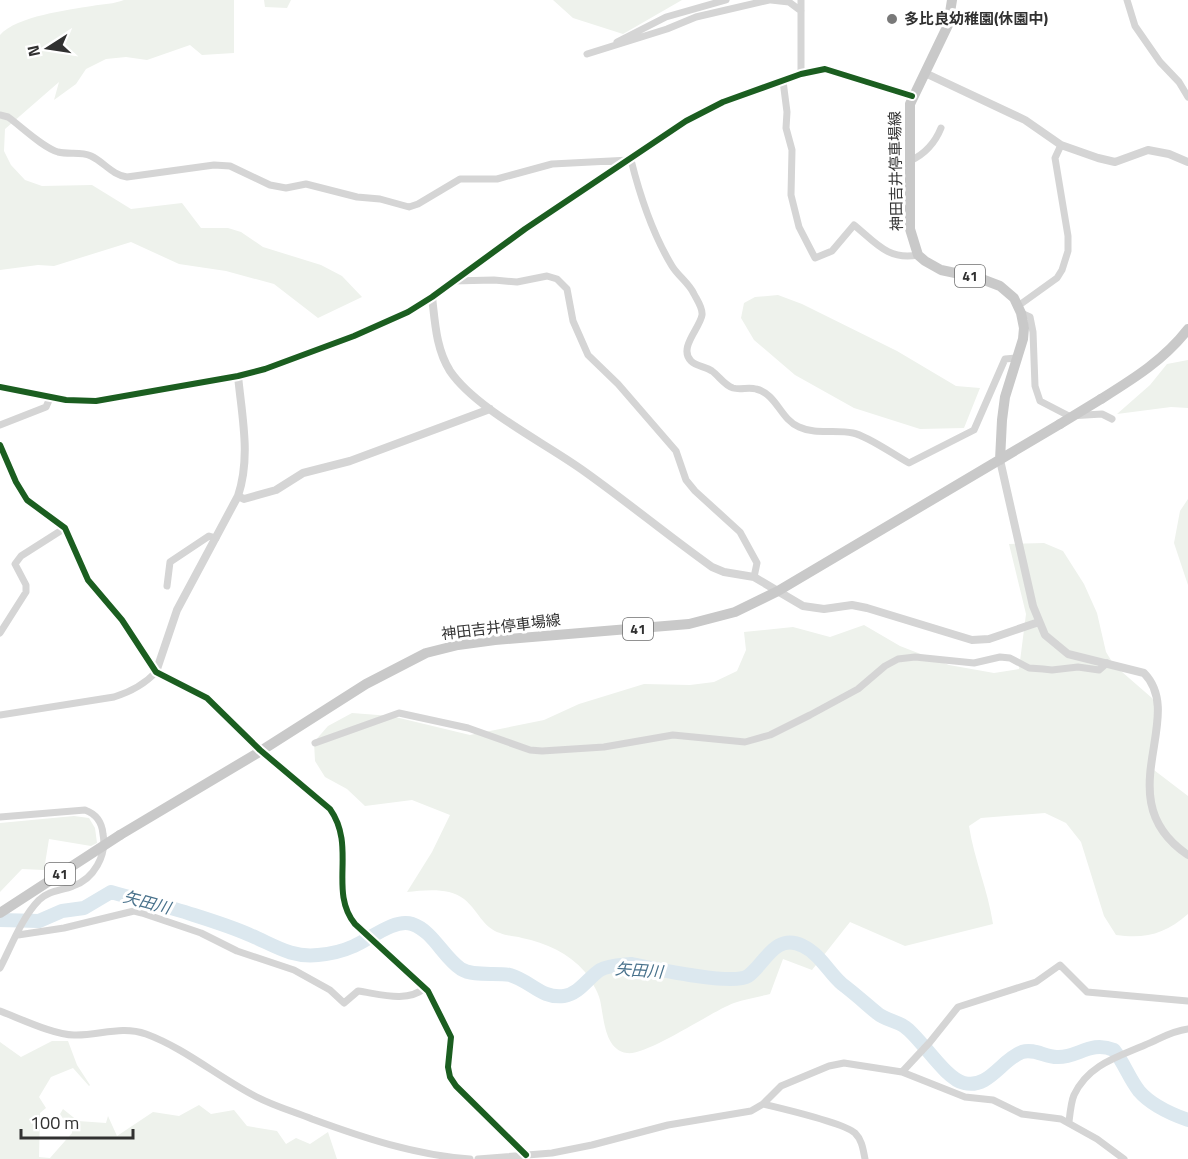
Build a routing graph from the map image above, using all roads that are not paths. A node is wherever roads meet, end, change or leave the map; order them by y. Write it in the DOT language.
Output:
graph roads {
  1 [pos="726,0"];
  2 [pos="770,0"];
  3 [pos="801,0"];
  4 [pos="952,0"];
  5 [pos="1127,0"];
  6 [pos="801,10"];
  7 [pos="612,46"];
  8 [pos="587,54"];
  9 [pos="925,73"];
  10 [pos="801,75"];
  11 [pos="783,81"];
  12 [pos="912,96"];
  13 [pos="1188,97"];
  14 [pos="0,115"];
  15 [pos="941,128"];
  16 [pos="1062,145"];
  17 [pos="631,160"];
  18 [pos="910,161"];
  19 [pos="1188,162"];
  20 [pos="918,255"];
  21 [pos="452,281"];
  22 [pos="432,297"];
  23 [pos="1020,309"];
  24 [pos="1188,329"];
  25 [pos="1016,358"];
  26 [pos="238,376"];
  27 [pos="1,388"];
  28 [pos="0,396"];
  29 [pos="50,398"];
  30 [pos="490,409"];
  31 [pos="1112,418"];
  32 [pos="0,425"];
  33 [pos="0,444"];
  34 [pos="1000,460"];
  35 [pos="238,496"];
  36 [pos="65,528"];
  37 [pos="216,538"];
  38 [pos="754,577"];
  39 [pos="167,586"];
  40 [pos="778,591"];
  41 [pos="1039,622"];
  42 [pos="0,633"];
  43 [pos="1107,663"];
  44 [pos="156,672"];
  45 [pos="1166,700"];
  46 [pos="0,716"];
  47 [pos="315,743"];
  48 [pos="260,750"];
  49 [pos="1162,755"];
  50 [pos="0,817"];
  51 [pos="1188,855"];
  52 [pos="0,913"];
  53 [pos="19,931"];
  54 [pos="0,969"];
  55 [pos="425,988"];
  56 [pos="1188,1001"];
  57 [pos="0,1011"];
  58 [pos="1188,1029"];
  59 [pos="902,1072"];
  60 [pos="763,1104"];
  61 [pos="1069,1122"];
  62 [pos="526,1155"];
  63 [pos="453,1158"];
  64 [pos="471,1159"];
  65 [pos="478,1159"];
  66 [pos="865,1159"];
  67 [pos="1124,1159"];
  1 -- 7 [label="street"];
  2 -- 6 [label="street"];
  2 -- 7 [label="street"];
  3 -- 6 [label="street"];
  4 -- 9 [label="main road, 神田吉井停車場線"];
  5 -- 13 [label="street"];
  6 -- 10 [label="street"];
  7 -- 8 [label="street"];
  9 -- 12 [label="main road, 神田吉井停車場線"];
  9 -- 16 [label="street"];
  10 -- 11 [label="street"];
  10 -- 12 [label="street"];
  11 -- 17 [label="street"];
  11 -- 20 [label="street"];
  12 -- 18 [label="main road, 神田吉井停車場線"];
  14 -- 17 [label="street"];
  15 -- 18 [label="street"];
  16 -- 19 [label="street"];
  16 -- 23 [label="street"];
  17 -- 21 [label="street"];
  17 -- 25 [label="street"];
  18 -- 20 [label="main road, 神田吉井停車場線"];
  20 -- 23 [label="main road, 41"];
  21 -- 22 [label="street"];
  21 -- 38 [label="street"];
  22 -- 26 [label="street"];
  22 -- 30 [label="street"];
  23 -- 25 [label="main road"];
  23 -- 31 [label="street"];
  24 -- 34 [label="main road, 神田吉井停車場線 / 41, bridge"];
  25 -- 34 [label="main road"];
  26 -- 29 [label="street"];
  26 -- 35 [label="street"];
  27 -- 28 [label="street"];
  27 -- 29 [label="street"];
  29 -- 32 [label="street"];
  30 -- 35 [label="street"];
  30 -- 38 [label="street"];
  33 -- 36 [label="street"];
  34 -- 40 [label="main road, 神田吉井停車場線 / 41"];
  34 -- 41 [label="street"];
  35 -- 37 [label="street"];
  36 -- 42 [label="street"];
  36 -- 44 [label="street"];
  37 -- 39 [label="street"];
  37 -- 44 [label="street"];
  38 -- 40 [label="street"];
  40 -- 41 [label="street"];
  40 -- 48 [label="main road, 神田吉井停車場線 / 41"];
  41 -- 43 [label="street"];
  43 -- 45 [label="street"];
  43 -- 47 [label="street"];
  44 -- 46 [label="street"];
  44 -- 48 [label="street"];
  48 -- 52 [label="main road, 神田吉井停車場線 / 41, bridge"];
  48 -- 55 [label="street"];
  49 -- 51 [label="street"];
  50 -- 53 [label="street"];
  53 -- 54 [label="street"];
  53 -- 55 [label="street"];
  55 -- 62 [label="street"];
  56 -- 59 [label="street"];
  57 -- 63 [label="street"];
  58 -- 61 [label="street"];
  59 -- 60 [label="street"];
  59 -- 61 [label="street"];
  60 -- 62 [label="street"];
  60 -- 66 [label="street"];
  61 -- 67 [label="street"];
  62 -- 65 [label="street"];
  63 -- 64 [label="street"];
}
